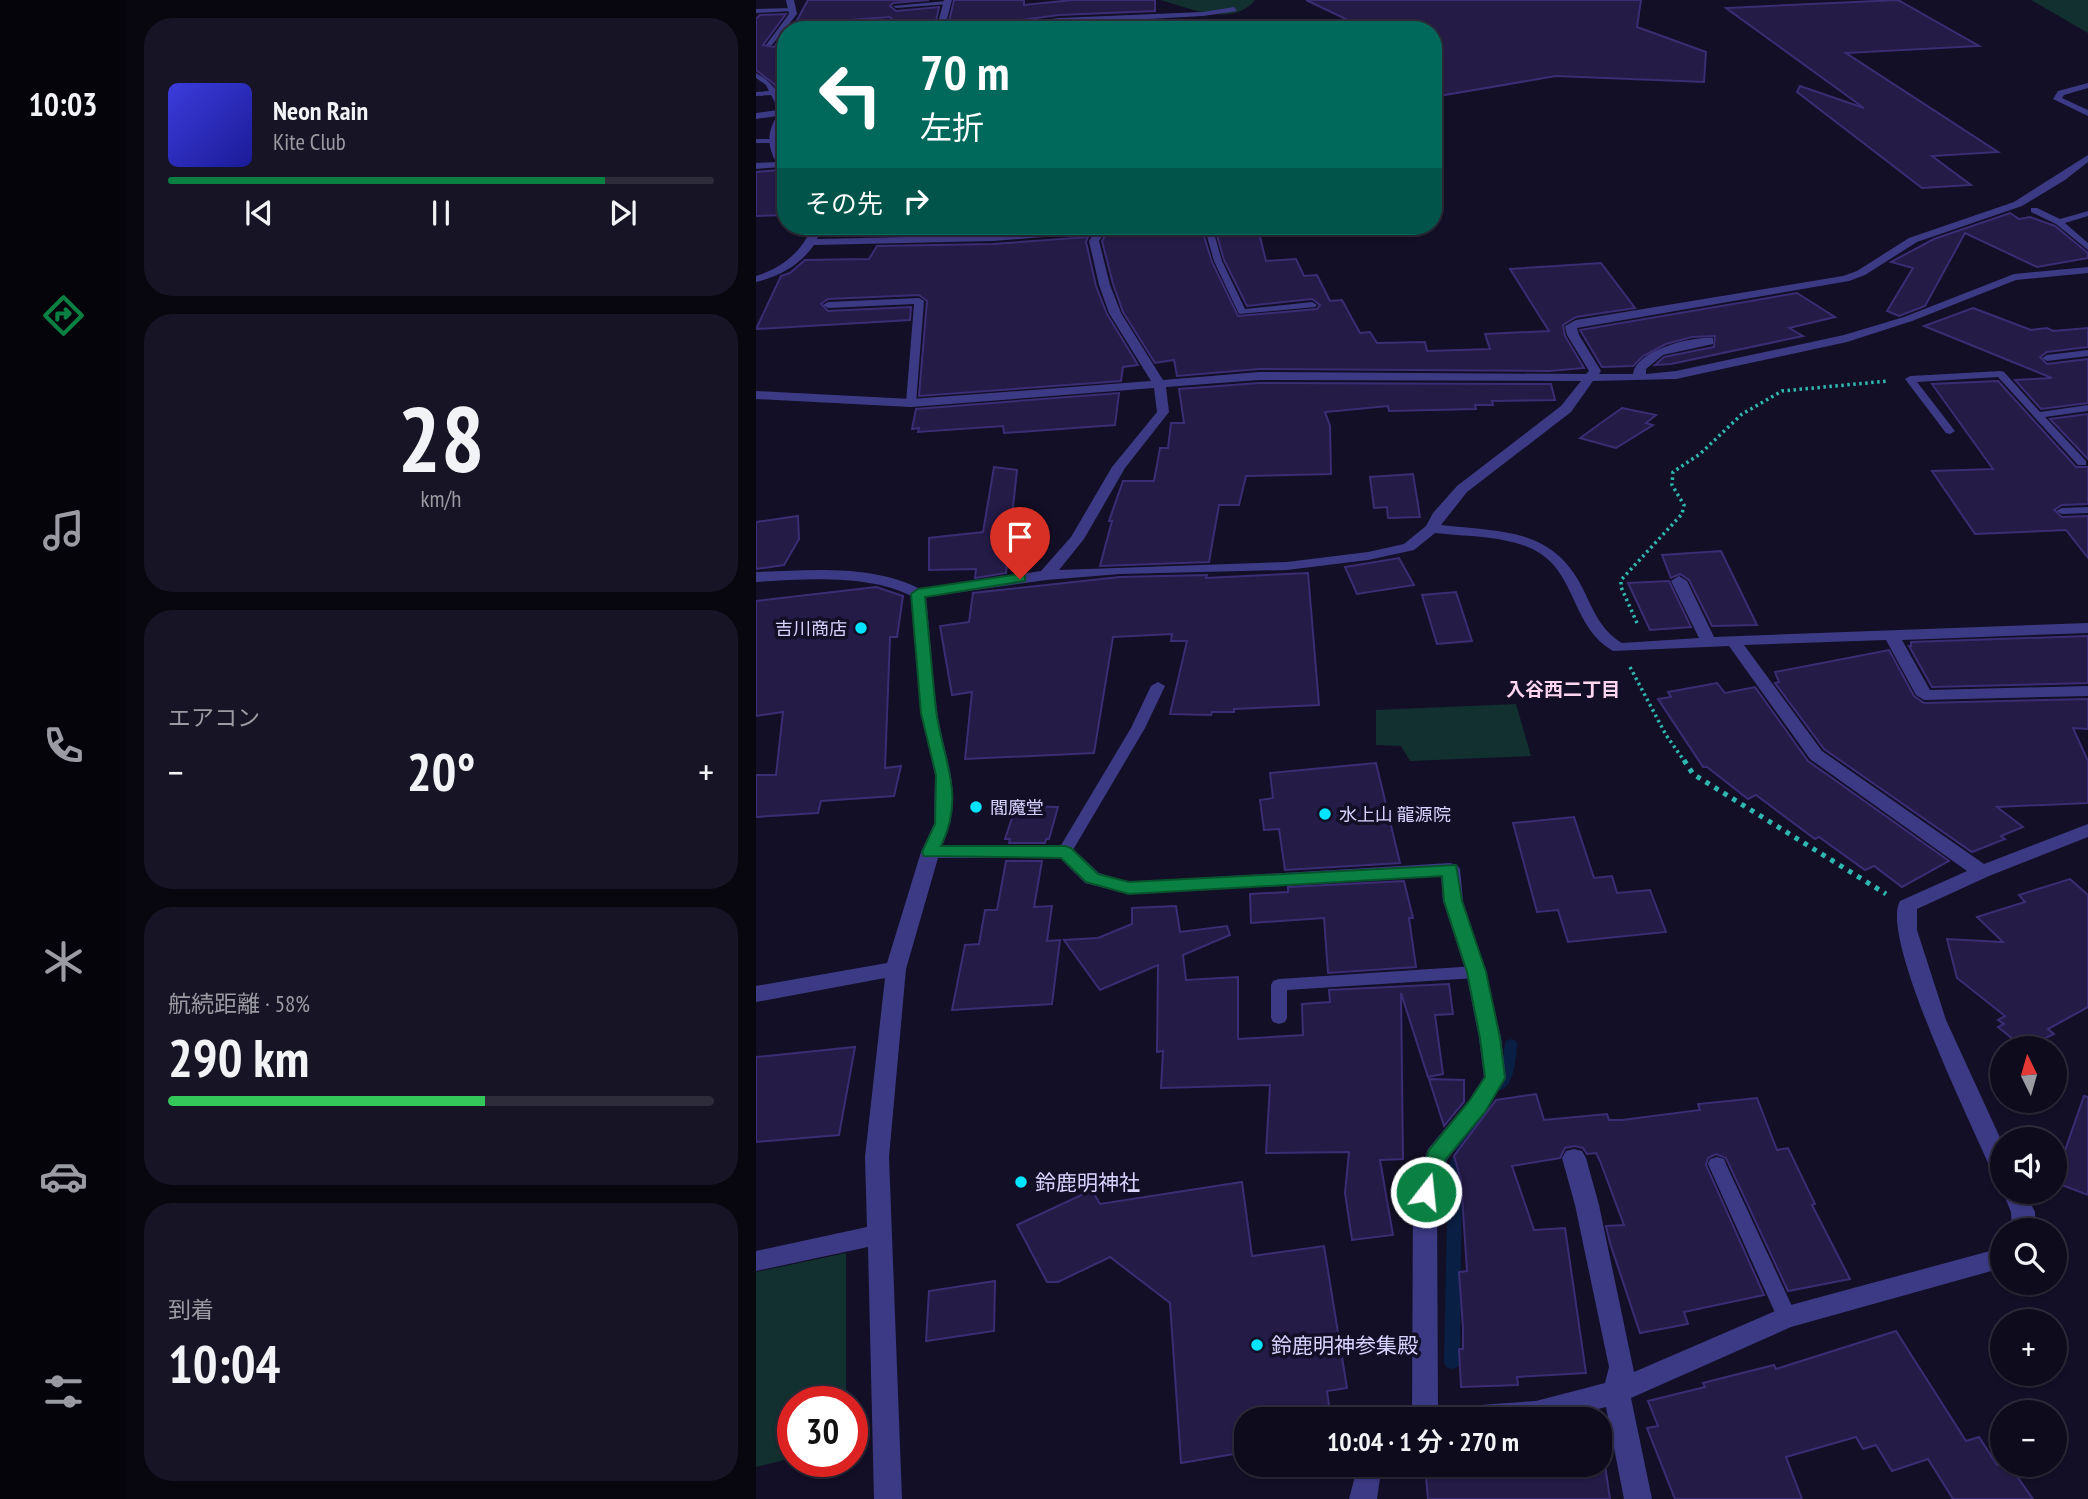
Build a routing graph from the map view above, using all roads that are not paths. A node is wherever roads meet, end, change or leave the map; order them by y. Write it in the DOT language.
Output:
graph roads {
  1 [pos="947,2"];
  2 [pos="896,3"];
  3 [pos="791,4"];
  4 [pos="1234,9"];
  5 [pos="756,11"];
  6 [pos="1118,18"];
  7 [pos="788,21"];
  8 [pos="890,21"];
  9 [pos="942,21"];
  10 [pos="1050,21"];
  11 [pos="1122,21"];
  12 [pos="777,34"];
  13 [pos="769,43"];
  14 [pos="777,43"];
  15 [pos="756,44"];
  16 [pos="756,75"];
  17 [pos="2088,85"];
  18 [pos="775,93"];
  19 [pos="756,94"];
  20 [pos="777,97"];
  21 [pos="2088,113"];
  22 [pos="777,114"];
  23 [pos="756,116"];
  24 [pos="777,124"];
  25 [pos="756,141"];
  26 [pos="772,141"];
  27 [pos="777,157"];
  28 [pos="2088,158"];
  29 [pos="756,166"];
  30 [pos="777,166"];
  31 [pos="2034,210"];
  32 [pos="2088,213"];
  33 [pos="2059,222"];
  34 [pos="815,235"];
  35 [pos="1017,235"];
  36 [pos="1097,235"];
  37 [pos="1211,235"];
  38 [pos="812,242"];
  39 [pos="2088,247"];
  40 [pos="2088,270"];
  41 [pos="756,279"];
  42 [pos="828,305"];
  43 [pos="1312,305"];
  44 [pos="1709,341"];
  45 [pos="2088,353"];
  46 [pos="2047,358"];
  47 [pos="1591,378"];
  48 [pos="1639,378"];
  49 [pos="1160,386"];
  50 [pos="756,395"];
  51 [pos="911,403"];
  52 [pos="2088,408"];
  53 [pos="2038,415"];
  54 [pos="1950,431"];
  55 [pos="2082,463"];
  56 [pos="2088,510"];
  57 [pos="2062,511"];
  58 [pos="1432,528"];
  59 [pos="1046,575"];
  60 [pos="756,577"];
  61 [pos="1679,581"];
  62 [pos="918,594"];
  63 [pos="2088,628"];
  64 [pos="1891,634"];
  65 [pos="1733,641"];
  66 [pos="1709,643"];
  67 [pos="1158,686"];
  68 [pos="2088,691"];
  69 [pos="2088,830"];
  70 [pos="930,852"];
  71 [pos="1065,852"];
  72 [pos="1982,872"];
  73 [pos="896,970"];
  74 [pos="1476,972"];
  75 [pos="756,994"];
  76 [pos="1279,1018"];
  77 [pos="1990,1141"];
  78 [pos="1574,1158"];
  79 [pos="1717,1164"];
  80 [pos="878,1235"];
  81 [pos="756,1261"];
  82 [pos="1990,1261"];
  83 [pos="1787,1317"];
  84 [pos="1615,1392"];
  85 [pos="1425,1407"];
  86 [pos="1559,1407"];
  87 [pos="1367,1477"];
  88 [pos="888,1499"];
  89 [pos="1363,1499"];
  90 [pos="1638,1499"];
  1 -- 2 [label="lane"];
  1 -- 9 [label="street"];
  2 -- 8 [label="lane"];
  3 -- 5 [label="lane"];
  3 -- 7 [label="street"];
  4 -- 6 [label="street"];
  6 -- 10 [label="street"];
  6 -- 11 [label="street"];
  12 -- 13 [label="street"];
  13 -- 14 [label="street"];
  13 -- 15 [label="street"];
  16 -- 18 [label="lane"];
  17 -- 21 [label="street"];
  18 -- 19 [label="lane"];
  18 -- 20 [label="lane"];
  22 -- 23 [label="street"];
  24 -- 26 [label="street"];
  25 -- 26 [label="lane"];
  26 -- 27 [label="street"];
  28 -- 47 [label="street"];
  29 -- 30 [label="street"];
  31 -- 33 [label="lane"];
  32 -- 33 [label="lane"];
  33 -- 39 [label="lane"];
  34 -- 38 [label="street"];
  35 -- 38 [label="street"];
  36 -- 49 [label="street"];
  37 -- 43 [label="lane"];
  38 -- 41 [label="street"];
  40 -- 48 [label="street"];
  42 -- 51 [label="lane"];
  44 -- 48 [label="street"];
  45 -- 46 [label="lane"];
  47 -- 48 [label="street"];
  47 -- 49 [label="street"];
  47 -- 58 [label="street"];
  49 -- 51 [label="street"];
  49 -- 59 [label="street"];
  50 -- 51 [label="street"];
  52 -- 53 [label="lane"];
  53 -- 54 [label="lane"];
  53 -- 55 [label="lane"];
  56 -- 57 [label="lane"];
  58 -- 59 [label="street"];
  58 -- 66 [label="street"];
  59 -- 62 [label="street"];
  60 -- 62 [label="street"];
  61 -- 66 [label="street"];
  62 -- 70 [label="street"];
  63 -- 64 [label="street"];
  64 -- 65 [label="street"];
  64 -- 68 [label="street"];
  65 -- 66 [label="street"];
  65 -- 72 [label="street"];
  67 -- 71 [label="lane"];
  69 -- 72 [label="street"];
  70 -- 71 [label="street"];
  70 -- 73 [label="street"];
  71 -- 74 [label="street"];
  72 -- 77 [label="street"];
  73 -- 75 [label="street"];
  73 -- 80 [label="street"];
  74 -- 76 [label="lane"];
  74 -- 85 [label="street"];
  78 -- 84 [label="street"];
  79 -- 83 [label="lane"];
  80 -- 81 [label="street"];
  80 -- 88 [label="street"];
  82 -- 83 [label="street"];
  83 -- 84 [label="street"];
  84 -- 86 [label="street"];
  84 -- 90 [label="street"];
  87 -- 89 [label="street"];
}
